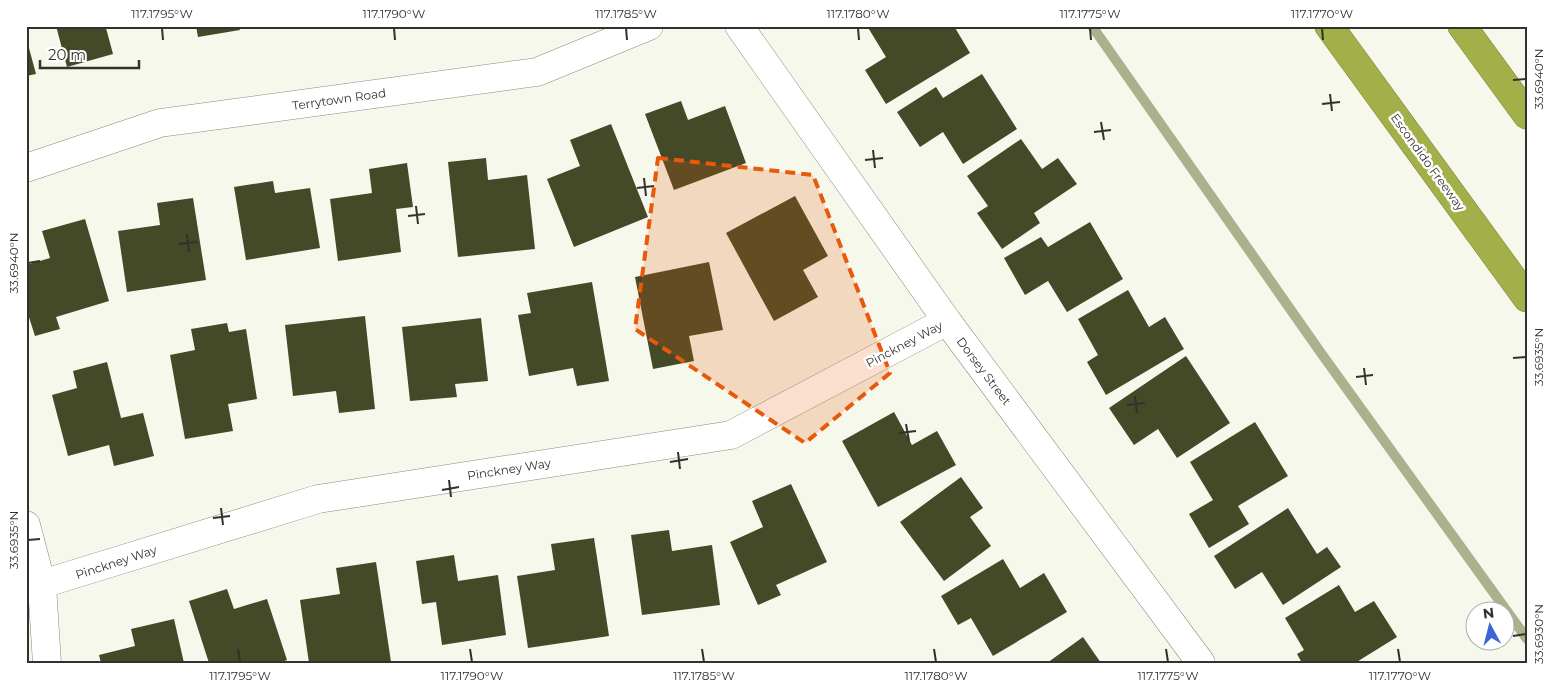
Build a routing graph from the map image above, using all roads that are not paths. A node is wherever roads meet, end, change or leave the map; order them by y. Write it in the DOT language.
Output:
graph roads {
  1 [pos="649,26"];
  2 [pos="738,26"];
  3 [pos="1329,26"];
  4 [pos="1462,26"];
  5 [pos="1527,115"];
  6 [pos="26,168"];
  7 [pos="1527,298"];
  8 [pos="947,321"];
  9 [pos="26,525"];
  10 [pos="34,588"];
  11 [pos="47,663"];
  12 [pos="1201,663"];
  1 -- 6 [label="street, Terrytown Road"];
  2 -- 8 [label="street, Dorsey Street"];
  3 -- 7 [label="highway, Escondido Freeway"];
  4 -- 5 [label="highway"];
  8 -- 10 [label="street, Pinckney Way"];
  8 -- 12 [label="street, Dorsey Street"];
  9 -- 10 [label="street"];
  10 -- 11 [label="street"];
}
